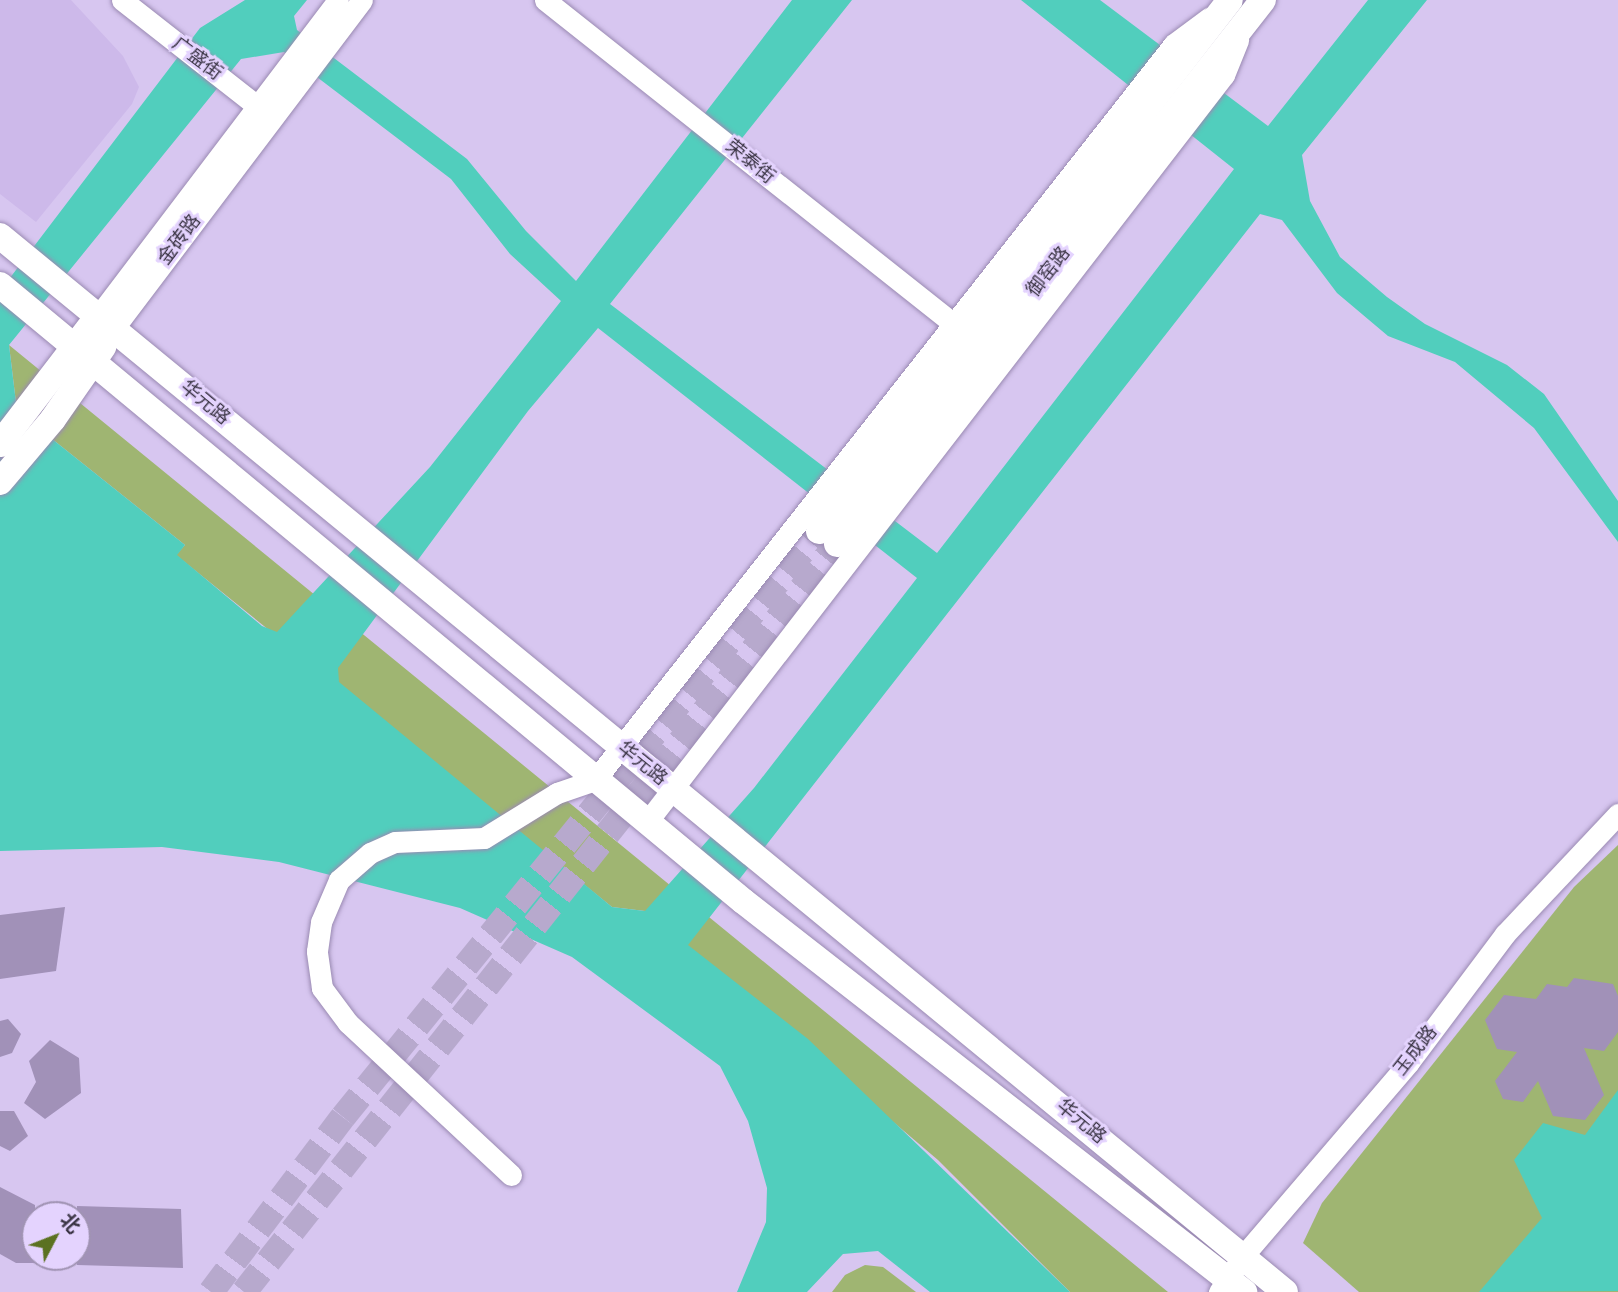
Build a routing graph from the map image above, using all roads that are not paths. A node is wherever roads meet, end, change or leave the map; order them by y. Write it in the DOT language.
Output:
graph roads {
  1 [pos="122,0"];
  2 [pos="338,0"];
  3 [pos="362,0"];
  4 [pos="545,0"];
  5 [pos="1242,5"];
  6 [pos="322,37"];
  7 [pos="1198,60"];
  8 [pos="1137,106"];
  9 [pos="265,112"];
  10 [pos="5,240"];
  11 [pos="0,285"];
  12 [pos="106,322"];
  13 [pos="954,324"];
  14 [pos="86,354"];
  15 [pos="0,444"];
  16 [pos="0,482"];
  17 [pos="620,747"];
  18 [pos="594,780"];
  19 [pos="674,790"];
  20 [pos="1618,814"];
  21 [pos="648,822"];
  22 [pos="511,1175"];
  23 [pos="1243,1256"];
  24 [pos="1230,1288"];
  25 [pos="1285,1292"];
  1 -- 9 [label="street, 广盛街"];
  2 -- 6 [label="street, 金砖路"];
  3 -- 6 [label="street, 金砖路"];
  4 -- 13 [label="street, 荣泰街"];
  5 -- 7 [label="main road, 御窑路"];
  5 -- 7 [label="street"];
  6 -- 9 [label="street, 金砖路"];
  7 -- 8 [label="main road, 御窑路"];
  7 -- 8 [label="main road, 御窑路"];
  7 -- 19 [label="street"];
  8 -- 13 [label="street"];
  9 -- 12 [label="street, 金砖路"];
  10 -- 12 [label="main road, 华元路"];
  11 -- 14 [label="main road, 华元路"];
  12 -- 14 [label="main road, 金砖路"];
  12 -- 17 [label="main road, 华元路"];
  13 -- 17 [label="street"];
  14 -- 15 [label="main road, 金砖路"];
  14 -- 16 [label="main road, 金砖路"];
  14 -- 18 [label="main road, 华元路"];
  17 -- 18 [label="street"];
  17 -- 19 [label="main road, 华元路"];
  18 -- 21 [label="main road, 华元路"];
  18 -- 22 [label="street"];
  19 -- 21 [label="street"];
  19 -- 23 [label="main road, 华元路"];
  20 -- 23 [label="street, 玉成路"];
  21 -- 24 [label="main road, 华元路"];
  23 -- 24 [label="street, 玉成路"];
  23 -- 25 [label="main road, 华元路"];
}
